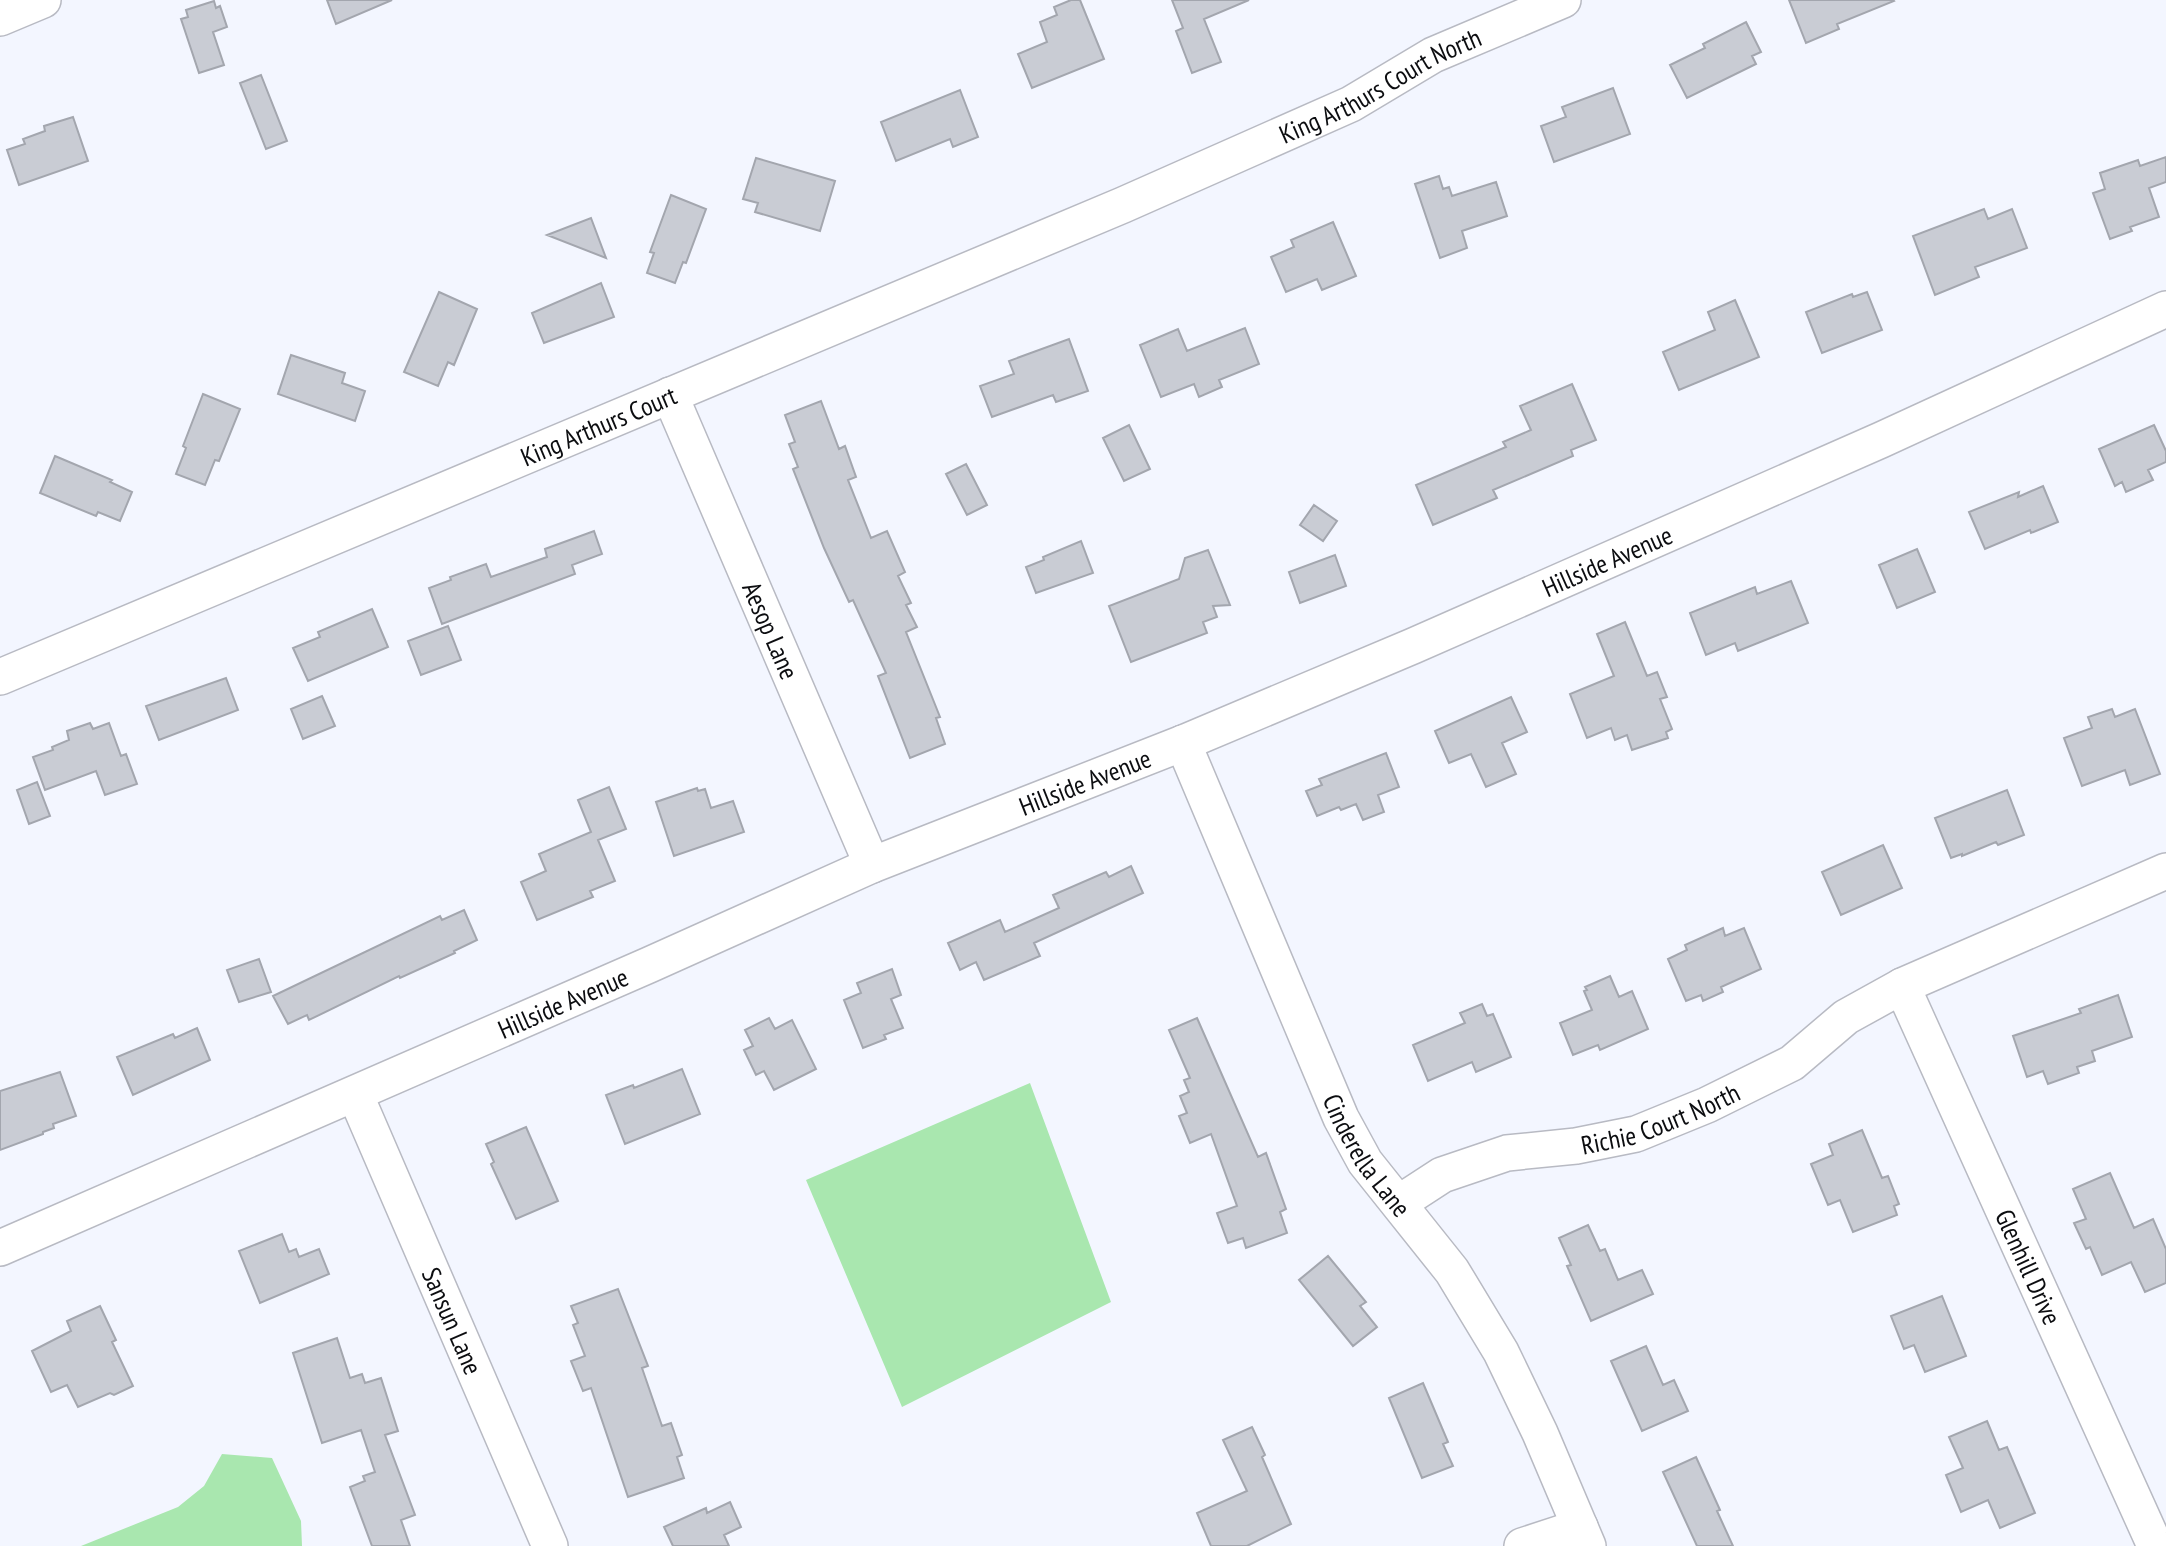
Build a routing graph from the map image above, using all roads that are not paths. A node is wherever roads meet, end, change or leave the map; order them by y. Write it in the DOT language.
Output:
graph roads {
  1 [pos="43,0"];
  2 [pos="1563,0"];
  3 [pos="0,18"];
  4 [pos="1196,171"];
  5 [pos="2166,309"];
  6 [pos="670,395"];
  7 [pos="0,677"];
  8 [pos="1183,743"];
  9 [pos="872,865"];
  10 [pos="2166,871"];
  11 [pos="1902,986"];
  12 [pos="355,1094"];
  13 [pos="1399,1203"];
  14 [pos="0,1248"];
  15 [pos="1584,1537"];
  16 [pos="550,1546"];
  17 [pos="1522,1546"];
  18 [pos="2158,1546"];
  1 -- 3 [label="street"];
  2 -- 4 [label="street, King Arthurs Court North"];
  4 -- 6 [label="street, King Arthurs Court"];
  5 -- 8 [label="street, Hillside Avenue"];
  6 -- 7 [label="street, King Arthurs Court"];
  6 -- 9 [label="street, Aesop Lane"];
  8 -- 9 [label="street, Hillside Avenue"];
  8 -- 13 [label="street, Cinderella Lane"];
  9 -- 12 [label="street, Hillside Avenue"];
  10 -- 11 [label="street, Richie Court North"];
  11 -- 13 [label="street, Richie Court North"];
  11 -- 18 [label="street, Glenhill Drive"];
  12 -- 14 [label="street, Hillside Avenue"];
  12 -- 16 [label="street, Sansun Lane"];
  13 -- 15 [label="street, Cinderella Lane"];
  15 -- 17 [label="street"];
}
